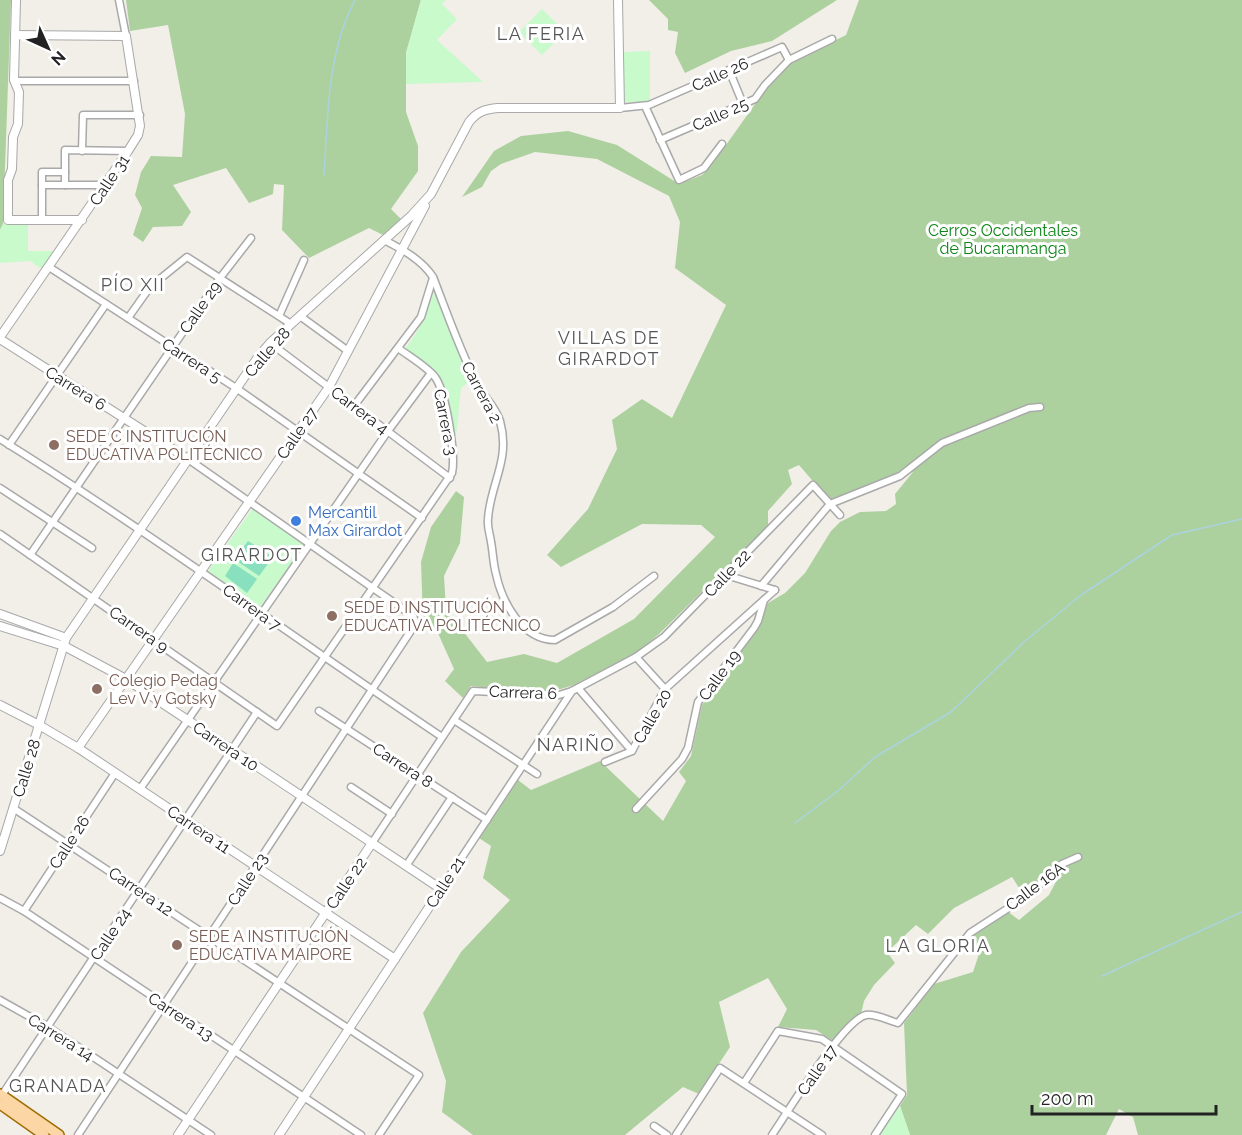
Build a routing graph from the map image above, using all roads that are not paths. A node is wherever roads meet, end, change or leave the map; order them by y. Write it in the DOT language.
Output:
graph roads {
  1 [pos="16,0"];
  2 [pos="119,0"];
  3 [pos="618,0"];
  4 [pos="15,35"];
  5 [pos="126,36"];
  6 [pos="832,39"];
  7 [pos="789,60"];
  8 [pos="729,70"];
  9 [pos="14,81"];
  10 [pos="134,81"];
  11 [pos="743,104"];
  12 [pos="645,106"];
  13 [pos="620,108"];
  14 [pos="140,115"];
  15 [pos="660,140"];
  16 [pos="722,144"];
  17 [pos="82,151"];
  18 [pos="128,151"];
  19 [pos="65,172"];
  20 [pos="42,185"];
  21 [pos="65,185"];
  22 [pos="105,185"];
  23 [pos="431,194"];
  24 [pos="42,219"];
  25 [pos="82,220"];
  26 [pos="251,238"];
  27 [pos="384,240"];
  28 [pos="402,249"];
  29 [pos="304,260"];
  30 [pos="49,267"];
  31 [pos="433,277"];
  32 [pos="220,278"];
  33 [pos="106,304"];
  34 [pos="279,316"];
  35 [pos="300,316"];
  36 [pos="128,318"];
  37 [pos="291,324"];
  38 [pos="0,338"];
  39 [pos="270,343"];
  40 [pos="172,347"];
  41 [pos="398,348"];
  42 [pos="348,351"];
  43 [pos="431,374"];
  44 [pos="57,375"];
  45 [pos="329,387"];
  46 [pos="236,388"];
  47 [pos="354,406"];
  48 [pos="1040,406"];
  49 [pos="123,417"];
  50 [pos="388,431"];
  51 [pos="298,432"];
  52 [pos="0,439"];
  53 [pos="9,445"];
  54 [pos="188,459"];
  55 [pos="358,474"];
  56 [pos="450,478"];
  57 [pos="76,486"];
  58 [pos="0,488"];
  59 [pos="249,501"];
  60 [pos="830,504"];
  61 [pos="840,515"];
  62 [pos="422,518"];
  63 [pos="52,522"];
  64 [pos="140,529"];
  65 [pos="0,534"];
  66 [pos="310,543"];
  67 [pos="92,548"];
  68 [pos="30,555"];
  69 [pos="202,570"];
  70 [pos="726,575"];
  71 [pos="654,576"];
  72 [pos="761,586"];
  73 [pos="374,588"];
  74 [pos="94,598"];
  75 [pos="764,600"];
  76 [pos="262,613"];
  77 [pos="0,614"];
  78 [pos="416,623"];
  79 [pos="0,626"];
  80 [pos="153,640"];
  81 [pos="65,642"];
  82 [pos="636,657"];
  83 [pos="324,658"];
  84 [pos="126,679"];
  85 [pos="214,682"];
  86 [pos="575,689"];
  87 [pos="665,689"];
  88 [pos="372,690"];
  89 [pos="473,691"];
  90 [pos="0,705"];
  91 [pos="320,711"];
  92 [pos="257,712"];
  93 [pos="188,720"];
  94 [pos="454,720"];
  95 [pos="39,725"];
  96 [pos="346,728"];
  97 [pos="442,737"];
  98 [pos="78,748"];
  99 [pos="232,750"];
  100 [pos="632,751"];
  101 [pos="605,762"];
  102 [pos="523,765"];
  103 [pos="115,773"];
  104 [pos="537,774"];
  105 [pos="417,775"];
  106 [pos="351,787"];
  107 [pos="140,789"];
  108 [pos="301,796"];
  109 [pos="452,797"];
  110 [pos="14,808"];
  111 [pos="636,808"];
  112 [pos="392,814"];
  113 [pos="186,820"];
  114 [pos="487,820"];
  115 [pos="2,840"];
  116 [pos="69,843"];
  117 [pos="372,843"];
  118 [pos="0,851"];
  119 [pos="1078,857"];
  120 [pos="255,866"];
  121 [pos="406,866"];
  122 [pos="441,889"];
  123 [pos="139,890"];
  124 [pos="0,898"];
  125 [pos="24,911"];
  126 [pos="326,913"];
  127 [pos="209,936"];
  128 [pos="94,958"];
  129 [pos="395,959"];
  130 [pos="279,983"];
  131 [pos="0,999"];
  132 [pos="164,1005"];
  133 [pos="870,1014"];
  134 [pos="48,1027"];
  135 [pos="349,1029"];
  136 [pos="833,1046"];
  137 [pos="234,1051"];
  138 [pos="118,1074"];
  139 [pos="744,1083"];
  140 [pos="304,1097"];
  141 [pos="1,1098"];
  142 [pos="788,1112"];
  143 [pos="188,1120"];
  144 [pos="654,1126"];
  145 [pos="44,1135"];
  146 [pos="59,1135"];
  147 [pos="78,1135"];
  148 [pos="178,1135"];
  149 [pos="211,1135"];
  150 [pos="279,1135"];
  151 [pos="361,1135"];
  152 [pos="379,1135"];
  153 [pos="667,1135"];
  154 [pos="676,1135"];
  155 [pos="772,1135"];
  156 [pos="822,1135"];
  157 [pos="875,1135"];
  1 -- 4 [label="street"];
  2 -- 5 [label="street, Calle 31"];
  3 -- 13 [label="street"];
  4 -- 5 [label="street"];
  4 -- 9 [label="street"];
  5 -- 10 [label="street, Calle 31"];
  6 -- 7 [label="street, Calle 25"];
  7 -- 8 [label="street, Calle 26"];
  7 -- 11 [label="street, Calle 25"];
  8 -- 11 [label="street"];
  8 -- 12 [label="street, Calle 26"];
  9 -- 10 [label="street"];
  9 -- 24 [label="street"];
  10 -- 14 [label="street, Calle 31"];
  11 -- 15 [label="street, Calle 25"];
  12 -- 13 [label="street"];
  12 -- 15 [label="street"];
  13 -- 23 [label="street, Calle 28"];
  14 -- 17 [label="street"];
  14 -- 18 [label="street, Calle 31"];
  15 -- 16 [label="street"];
  17 -- 18 [label="street"];
  17 -- 19 [label="street"];
  18 -- 22 [label="street, Calle 31"];
  19 -- 20 [label="street"];
  19 -- 21 [label="street"];
  20 -- 21 [label="street"];
  20 -- 24 [label="street"];
  21 -- 22 [label="street"];
  22 -- 25 [label="street, Calle 31"];
  23 -- 27 [label="street, Calle 28"];
  23 -- 28 [label="street, Calle 27"];
  24 -- 25 [label="street"];
  25 -- 30 [label="street, Calle 31"];
  26 -- 32 [label="street, Calle 29"];
  27 -- 28 [label="street, Carrera 2"];
  27 -- 35 [label="street, Calle 28"];
  28 -- 31 [label="street, Carrera 2"];
  28 -- 42 [label="street, Calle 27"];
  29 -- 34 [label="street"];
  30 -- 33 [label="street, Carrera 5"];
  30 -- 38 [label="street, Calle 31"];
  31 -- 41 [label="street"];
  31 -- 71 [label="street, Carrera 2"];
  32 -- 34 [label="street"];
  32 -- 36 [label="street"];
  32 -- 40 [label="street, Calle 29"];
  33 -- 36 [label="street, Carrera 5"];
  33 -- 44 [label="street"];
  34 -- 37 [label="street"];
  35 -- 37 [label="street, Calle 28"];
  35 -- 42 [label="street"];
  36 -- 40 [label="street, Carrera 5"];
  37 -- 39 [label="street, Calle 28"];
  38 -- 44 [label="street, Carrera 6"];
  39 -- 45 [label="street, Carrera 4"];
  39 -- 46 [label="street, Calle 28"];
  40 -- 46 [label="street, Carrera 5"];
  40 -- 49 [label="street, Calle 29"];
  41 -- 43 [label="street, Carrera 3"];
  41 -- 47 [label="street"];
  42 -- 45 [label="street, Calle 27"];
  43 -- 50 [label="street"];
  43 -- 56 [label="street, Carrera 3"];
  44 -- 49 [label="street, Carrera 6"];
  44 -- 53 [label="street"];
  45 -- 47 [label="street, Carrera 4"];
  45 -- 51 [label="street, Calle 27"];
  46 -- 51 [label="street, Carrera 5"];
  46 -- 54 [label="street, Calle 28"];
  47 -- 50 [label="street, Carrera 4"];
  48 -- 60 [label="street"];
  49 -- 54 [label="street, Carrera 6"];
  49 -- 57 [label="street, Calle 29"];
  50 -- 55 [label="street"];
  50 -- 56 [label="street, Carrera 4"];
  51 -- 55 [label="street, Carrera 5"];
  51 -- 59 [label="street, Calle 27"];
  52 -- 53 [label="street, Carrera 7"];
  53 -- 57 [label="street, Carrera 7"];
  54 -- 59 [label="street, Carrera 6"];
  54 -- 64 [label="street, Calle 28"];
  55 -- 62 [label="street, Carrera 5"];
  55 -- 66 [label="street"];
  56 -- 62 [label="street"];
  57 -- 63 [label="street, Calle 29"];
  57 -- 64 [label="street, Carrera 7"];
  58 -- 63 [label="street"];
  59 -- 66 [label="street, Carrera 6"];
  59 -- 69 [label="street, Calle 27"];
  60 -- 61 [label="street"];
  60 -- 70 [label="street, Calle 22"];
  60 -- 72 [label="street"];
  62 -- 73 [label="street"];
  63 -- 67 [label="street"];
  63 -- 68 [label="street, Calle 29"];
  64 -- 69 [label="street, Carrera 7"];
  64 -- 74 [label="street, Calle 28"];
  65 -- 68 [label="street, Carrera 9"];
  66 -- 73 [label="street, Carrera 6"];
  66 -- 76 [label="street"];
  68 -- 74 [label="street, Carrera 9"];
  69 -- 76 [label="street, Carrera 7"];
  69 -- 80 [label="street, Calle 27"];
  70 -- 72 [label="street"];
  70 -- 82 [label="street, Calle 22"];
  72 -- 75 [label="street, Calle 20"];
  73 -- 78 [label="street, Carrera 6"];
  73 -- 83 [label="street"];
  74 -- 80 [label="street, Carrera 9"];
  74 -- 81 [label="street, Calle 28"];
  75 -- 87 [label="street, Calle 20"];
  75 -- 111 [label="street, Calle 19"];
  76 -- 83 [label="street, Carrera 7"];
  76 -- 85 [label="street"];
  77 -- 81 [label="street, Carrera 10"];
  78 -- 88 [label="street, Calle 23"];
  79 -- 81 [label="street, Carrera 10"];
  80 -- 84 [label="street, Calle 27"];
  80 -- 85 [label="street, Carrera 9"];
  81 -- 84 [label="street, Carrera 10"];
  81 -- 95 [label="street, Calle 28"];
  82 -- 86 [label="street, Calle 21"];
  82 -- 87 [label="street"];
  83 -- 88 [label="street, Carrera 7"];
  83 -- 92 [label="street, Carrera 9"];
  84 -- 93 [label="street, Carrera 10"];
  84 -- 98 [label="street, Calle 27"];
  85 -- 92 [label="street, Carrera 9"];
  85 -- 93 [label="street"];
  86 -- 89 [label="street, Carrera 6"];
  86 -- 100 [label="street, Carrera 6"];
  86 -- 102 [label="street, Calle 21"];
  87 -- 100 [label="street, Calle 20"];
  88 -- 96 [label="street, Calle 23"];
  88 -- 97 [label="street, Carrera 7"];
  89 -- 94 [label="street, Calle 22"];
  90 -- 95 [label="street, Carrera 11"];
  91 -- 96 [label="street, Carrera 8"];
  92 -- 99 [label="street, Calle 24"];
  93 -- 99 [label="street, Carrera 10"];
  93 -- 107 [label="street"];
  94 -- 97 [label="street, Calle 22"];
  94 -- 102 [label="street"];
  95 -- 98 [label="street, Carrera 11"];
  95 -- 110 [label="street, Calle 28"];
  96 -- 105 [label="street, Carrera 8"];
  96 -- 108 [label="street, Calle 23"];
  97 -- 105 [label="street, Calle 22"];
  98 -- 103 [label="street, Carrera 11"];
  99 -- 108 [label="street, Carrera 10"];
  99 -- 113 [label="street, Calle 24"];
  100 -- 101 [label="street, Calle 20"];
  102 -- 104 [label="street"];
  102 -- 114 [label="street, Calle 21"];
  103 -- 107 [label="street, Carrera 11"];
  103 -- 116 [label="street, Calle 26"];
  105 -- 109 [label="street, Carrera 8"];
  105 -- 112 [label="street, Calle 22"];
  106 -- 112 [label="street"];
  107 -- 113 [label="street, Carrera 11"];
  108 -- 117 [label="street, Carrera 10"];
  108 -- 120 [label="street, Calle 23"];
  109 -- 114 [label="street, Carrera 8"];
  109 -- 121 [label="street"];
  110 -- 115 [label="street, Calle 28"];
  110 -- 116 [label="street, Carrera 12"];
  112 -- 117 [label="street, Calle 22"];
  113 -- 120 [label="street, Carrera 11"];
  113 -- 123 [label="street, Calle 24"];
  114 -- 122 [label="street, Calle 21"];
  115 -- 118 [label="street, Calle 28"];
  116 -- 123 [label="street, Carrera 12"];
  116 -- 125 [label="street, Calle 26"];
  117 -- 121 [label="street, Carrera 10"];
  117 -- 126 [label="street, Calle 22"];
  119 -- 133 [label="street, Calle 16A"];
  120 -- 126 [label="street, Carrera 11"];
  120 -- 127 [label="street, Calle 23"];
  121 -- 122 [label="street, Carrera 10"];
  122 -- 129 [label="street, Calle 21"];
  123 -- 127 [label="street, Carrera 12"];
  123 -- 128 [label="street, Calle 24"];
  124 -- 125 [label="street, Carrera 13"];
  125 -- 128 [label="street, Carrera 13"];
  126 -- 129 [label="street, Carrera 11"];
  126 -- 130 [label="street, Calle 22"];
  127 -- 130 [label="street, Carrera 12"];
  127 -- 132 [label="street, Calle 23"];
  128 -- 132 [label="street, Carrera 13"];
  128 -- 134 [label="street, Calle 24"];
  129 -- 135 [label="street, Calle 21"];
  130 -- 135 [label="street, Carrera 12"];
  130 -- 137 [label="street, Calle 22"];
  131 -- 134 [label="street, Carrera 14"];
  132 -- 137 [label="street, Carrera 13"];
  132 -- 138 [label="street, Calle 23"];
  133 -- 136 [label="street, Calle 17"];
  134 -- 138 [label="street, Carrera 14"];
  134 -- 141 [label="street, Calle 24"];
  135 -- 140 [label="street, Calle 21"];
  135 -- 152 [label="street, Carrera 12"];
  136 -- 139 [label="street"];
  136 -- 142 [label="street, Calle 17"];
  136 -- 157 [label="street"];
  137 -- 140 [label="street, Carrera 13"];
  137 -- 143 [label="street, Calle 22"];
  138 -- 143 [label="street, Carrera 14"];
  138 -- 147 [label="street, Calle 23"];
  139 -- 142 [label="street"];
  139 -- 154 [label="street"];
  140 -- 150 [label="street, Calle 21"];
  140 -- 151 [label="street, Carrera 13"];
  141 -- 145 [label="main road"];
  141 -- 146 [label="main road"];
  142 -- 155 [label="street, Calle 17"];
  142 -- 156 [label="street"];
  143 -- 148 [label="street, Calle 22"];
  143 -- 149 [label="street, Carrera 14"];
  144 -- 153 [label="street"];
}
